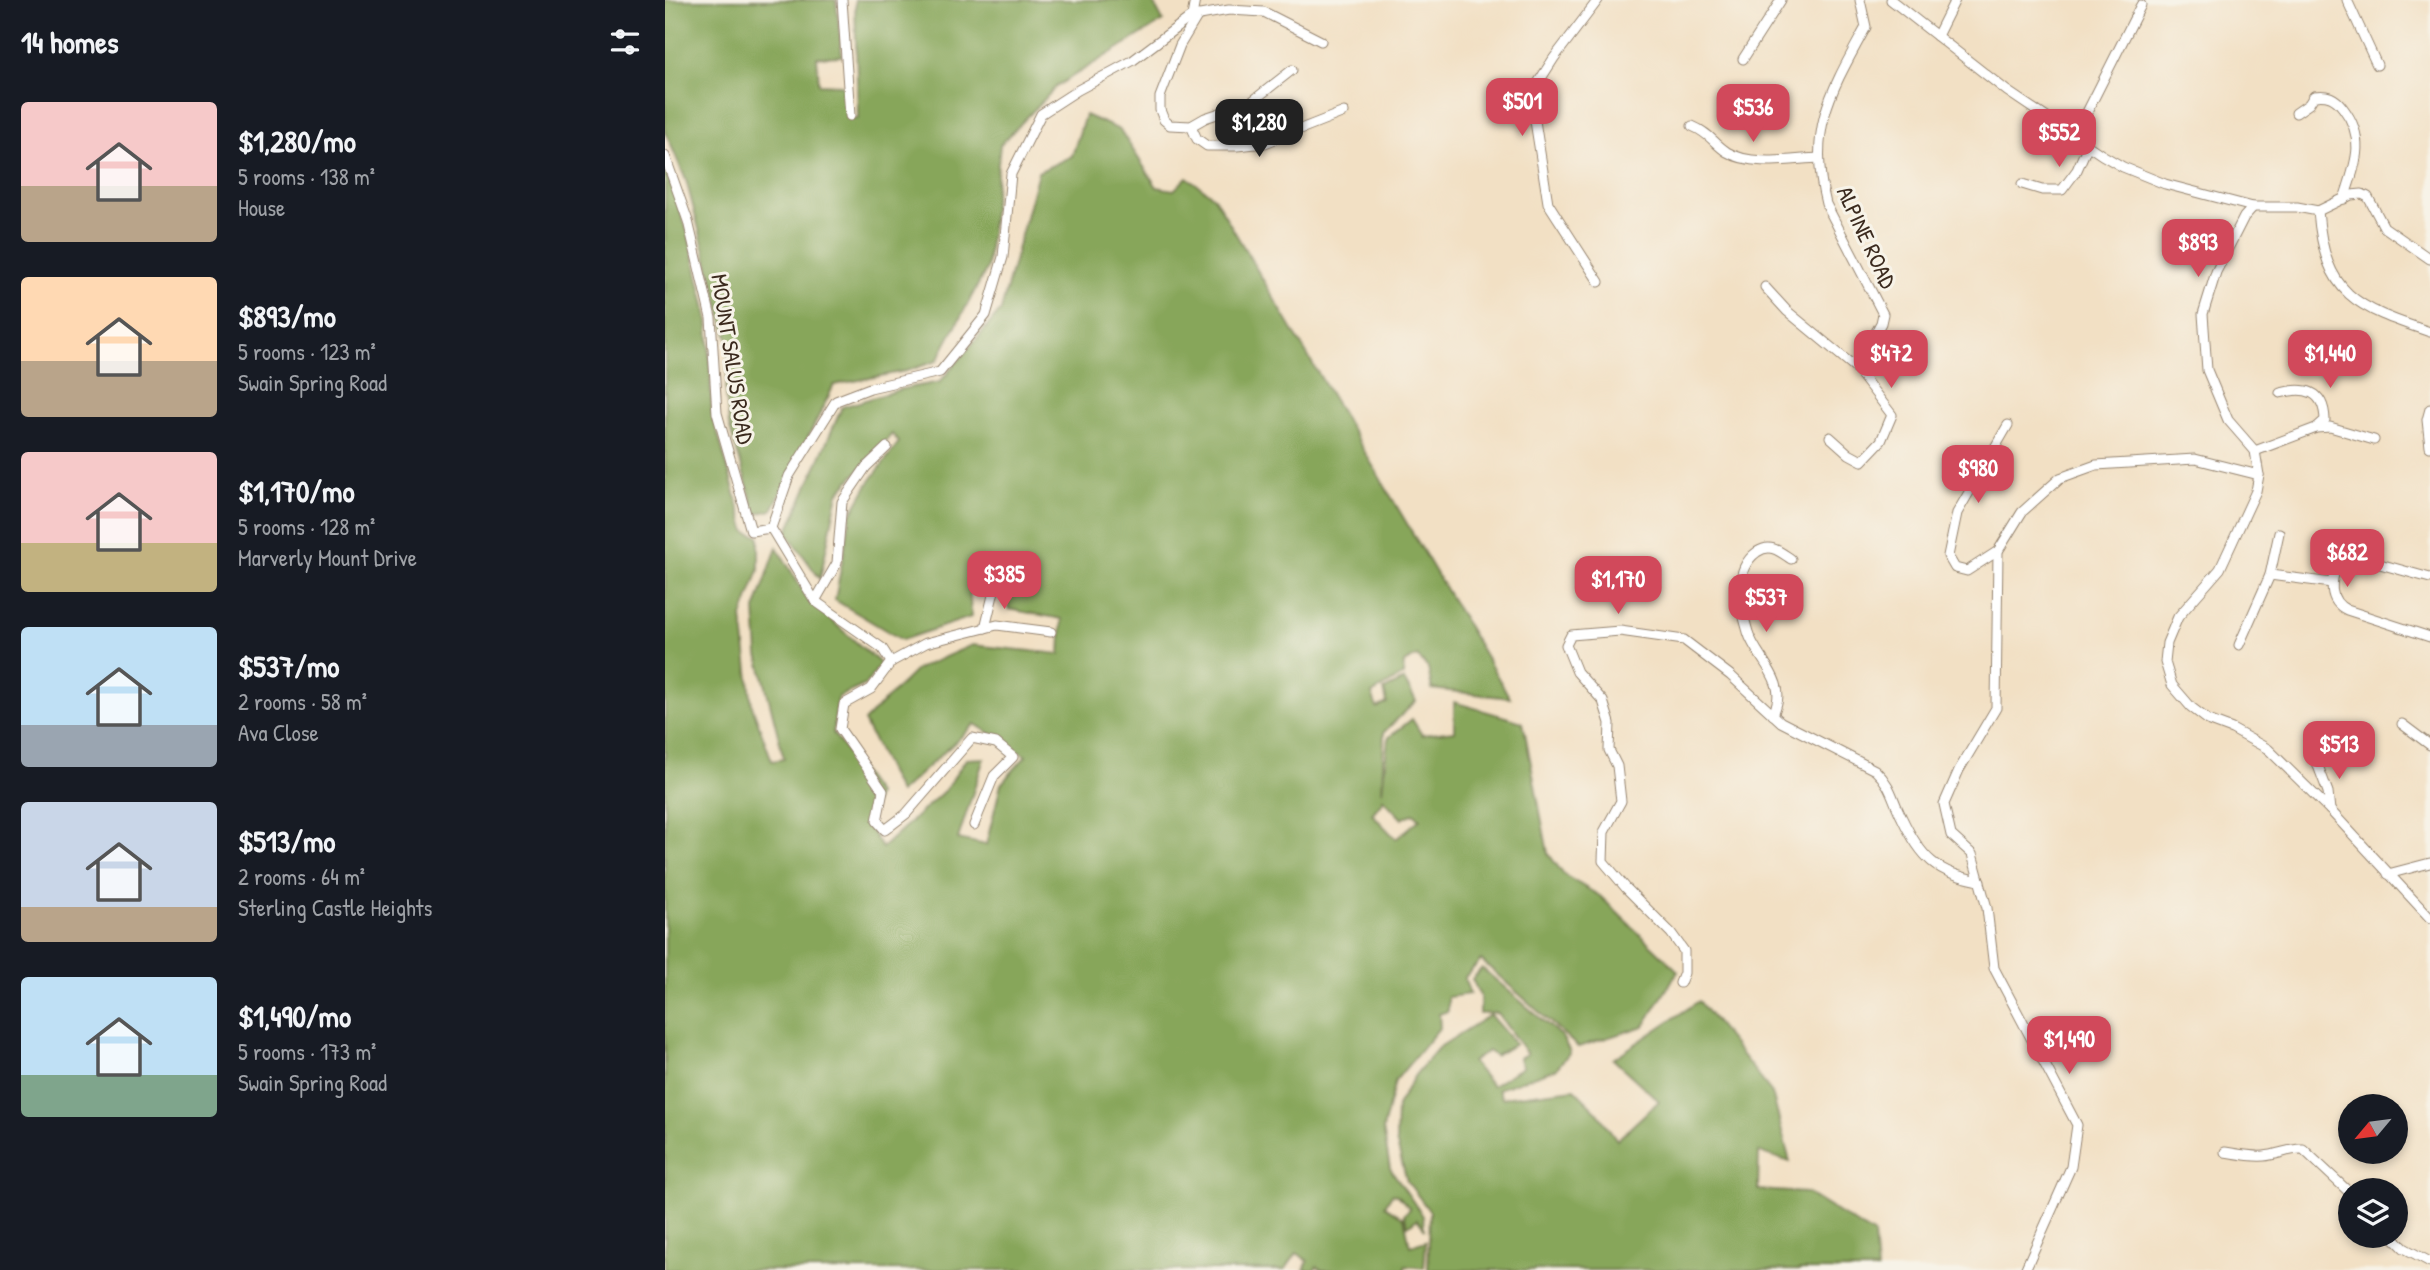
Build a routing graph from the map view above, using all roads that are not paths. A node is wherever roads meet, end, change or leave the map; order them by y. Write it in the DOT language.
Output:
graph roads {
  1 [pos="842,0"];
  2 [pos="1195,0"];
  3 [pos="1598,0"];
  4 [pos="1781,0"];
  5 [pos="1860,0"];
  6 [pos="1891,0"];
  7 [pos="1955,0"];
  8 [pos="2347,0"];
  9 [pos="2141,5"];
  10 [pos="1195,16"];
  11 [pos="1937,36"];
  12 [pos="1321,41"];
  13 [pos="1743,59"];
  14 [pos="2377,65"];
  15 [pos="1292,70"];
  16 [pos="1344,112"];
  17 [pos="2296,113"];
  18 [pos="850,116"];
  19 [pos="1191,126"];
  20 [pos="1692,126"];
  21 [pos="2075,136"];
  22 [pos="2088,145"];
  23 [pos="665,156"];
  24 [pos="1819,158"];
  25 [pos="2022,184"];
  26 [pos="2344,199"];
  27 [pos="2253,207"];
  28 [pos="2318,211"];
  29 [pos="2430,259"];
  30 [pos="1599,282"];
  31 [pos="1765,288"];
  32 [pos="2430,332"];
  33 [pos="1856,368"];
  34 [pos="2280,393"];
  35 [pos="2430,409"];
  36 [pos="2008,425"];
  37 [pos="2316,428"];
  38 [pos="1830,437"];
  39 [pos="2374,440"];
  40 [pos="887,446"];
  41 [pos="2430,447"];
  42 [pos="2255,451"];
  43 [pos="2259,475"];
  44 [pos="771,528"];
  45 [pos="2279,533"];
  46 [pos="1998,551"];
  47 [pos="1791,559"];
  48 [pos="2270,575"];
  49 [pos="2430,578"];
  50 [pos="2332,583"];
  51 [pos="995,587"];
  52 [pos="815,601"];
  53 [pos="985,628"];
  54 [pos="1051,632"];
  55 [pos="2430,637"];
  56 [pos="2239,645"];
  57 [pos="891,662"];
  58 [pos="1773,715"];
  59 [pos="2402,724"];
  60 [pos="2324,740"];
  61 [pos="2430,745"];
  62 [pos="2330,810"];
  63 [pos="974,825"];
  64 [pos="2430,863"];
  65 [pos="2388,874"];
  66 [pos="1980,880"];
  67 [pos="2430,918"];
  68 [pos="1680,983"];
  69 [pos="2225,1152"];
  70 [pos="2338,1182"];
  71 [pos="2404,1248"];
  72 [pos="2430,1262"];
  73 [pos="2025,1270"];
  1 -- 18 [label="street"];
  2 -- 10 [label="street"];
  3 -- 30 [label="street"];
  4 -- 13 [label="street"];
  5 -- 24 [label="street, ALPINE ROAD"];
  6 -- 11 [label="street"];
  7 -- 11 [label="street"];
  8 -- 14 [label="street"];
  9 -- 21 [label="street"];
  10 -- 12 [label="street"];
  10 -- 19 [label="street"];
  10 -- 44 [label="street"];
  11 -- 21 [label="street"];
  15 -- 19 [label="street"];
  16 -- 19 [label="street"];
  17 -- 26 [label="street"];
  20 -- 24 [label="street"];
  21 -- 22 [label="street"];
  22 -- 25 [label="street"];
  22 -- 27 [label="street"];
  23 -- 44 [label="street, MOUNT SALUS ROAD"];
  24 -- 33 [label="street, ALPINE ROAD"];
  26 -- 28 [label="street"];
  26 -- 29 [label="street"];
  27 -- 28 [label="street"];
  27 -- 42 [label="street"];
  28 -- 32 [label="street"];
  31 -- 33 [label="street"];
  33 -- 38 [label="street"];
  34 -- 37 [label="street"];
  35 -- 41 [label="street"];
  36 -- 46 [label="street"];
  37 -- 39 [label="street"];
  37 -- 42 [label="street"];
  40 -- 52 [label="street"];
  42 -- 43 [label="street"];
  43 -- 46 [label="street"];
  43 -- 62 [label="street"];
  44 -- 52 [label="street"];
  45 -- 48 [label="street"];
  46 -- 66 [label="street"];
  47 -- 58 [label="street"];
  48 -- 50 [label="street"];
  48 -- 56 [label="street"];
  49 -- 50 [label="street"];
  50 -- 55 [label="street"];
  51 -- 53 [label="street"];
  52 -- 57 [label="street"];
  53 -- 54 [label="street"];
  53 -- 57 [label="street"];
  57 -- 63 [label="street"];
  58 -- 66 [label="street"];
  58 -- 68 [label="street"];
  59 -- 61 [label="street"];
  60 -- 62 [label="street"];
  62 -- 65 [label="street"];
  64 -- 65 [label="street"];
  65 -- 67 [label="street"];
  66 -- 73 [label="street"];
  69 -- 70 [label="street"];
  71 -- 72 [label="street"];
}
